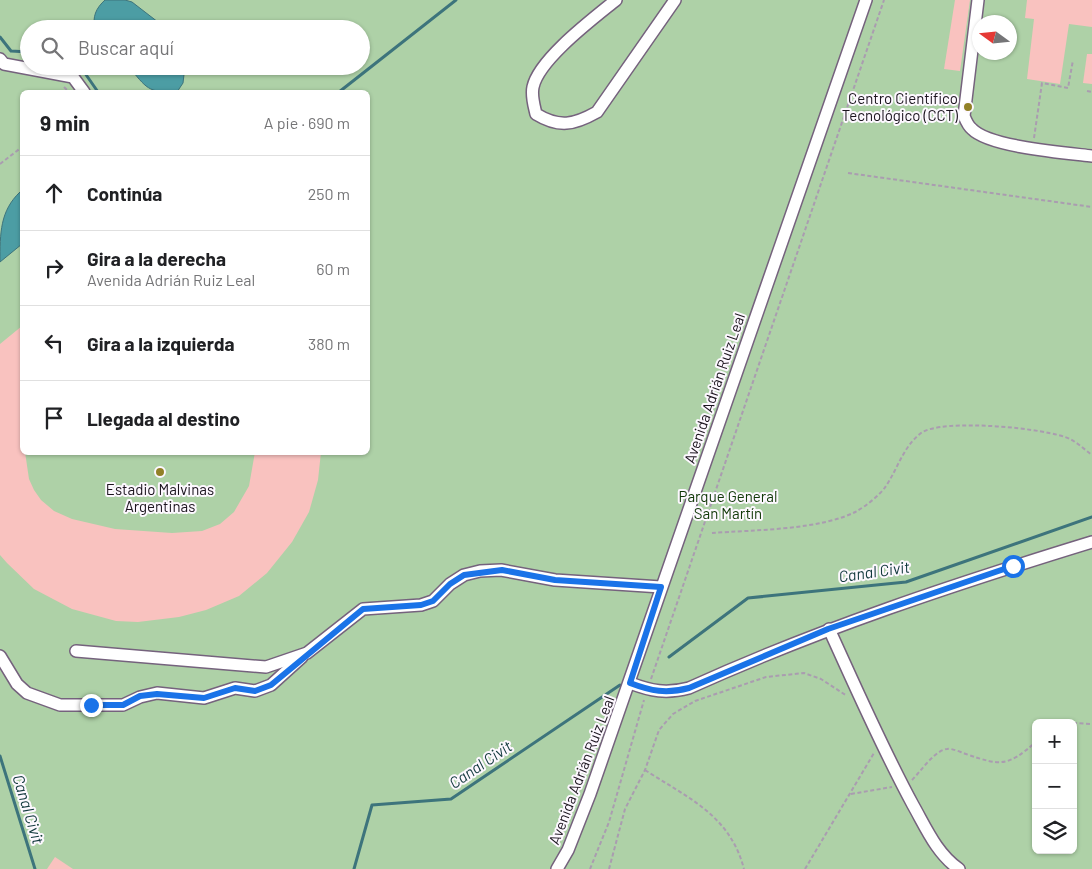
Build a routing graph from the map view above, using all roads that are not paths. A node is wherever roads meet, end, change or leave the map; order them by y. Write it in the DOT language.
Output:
graph roads {
  1 [pos="616,0"];
  2 [pos="675,0"];
  3 [pos="866,0"];
  4 [pos="978,0"];
  5 [pos="0,59"];
  6 [pos="20,67"];
  7 [pos="67,75"];
  8 [pos="83,90"];
  9 [pos="1092,156"];
  10 [pos="1092,542"];
  11 [pos="661,587"];
  12 [pos="828,629"];
  13 [pos="76,651"];
  14 [pos="307,653"];
  15 [pos="0,656"];
  16 [pos="630,683"];
  17 [pos="557,869"];
  18 [pos="959,869"];
  1 -- 2 [label="street"];
  3 -- 11 [label="street, Avenida Adrián Ruiz Leal"];
  4 -- 9 [label="street"];
  5 -- 6 [label="street"];
  7 -- 8 [label="street"];
  10 -- 12 [label="street"];
  11 -- 14 [label="street"];
  11 -- 16 [label="street, Avenida Adrián Ruiz Leal"];
  12 -- 16 [label="street"];
  12 -- 18 [label="street"];
  13 -- 14 [label="street"];
  14 -- 15 [label="street"];
  16 -- 17 [label="street, Avenida Adrián Ruiz Leal"];
}
